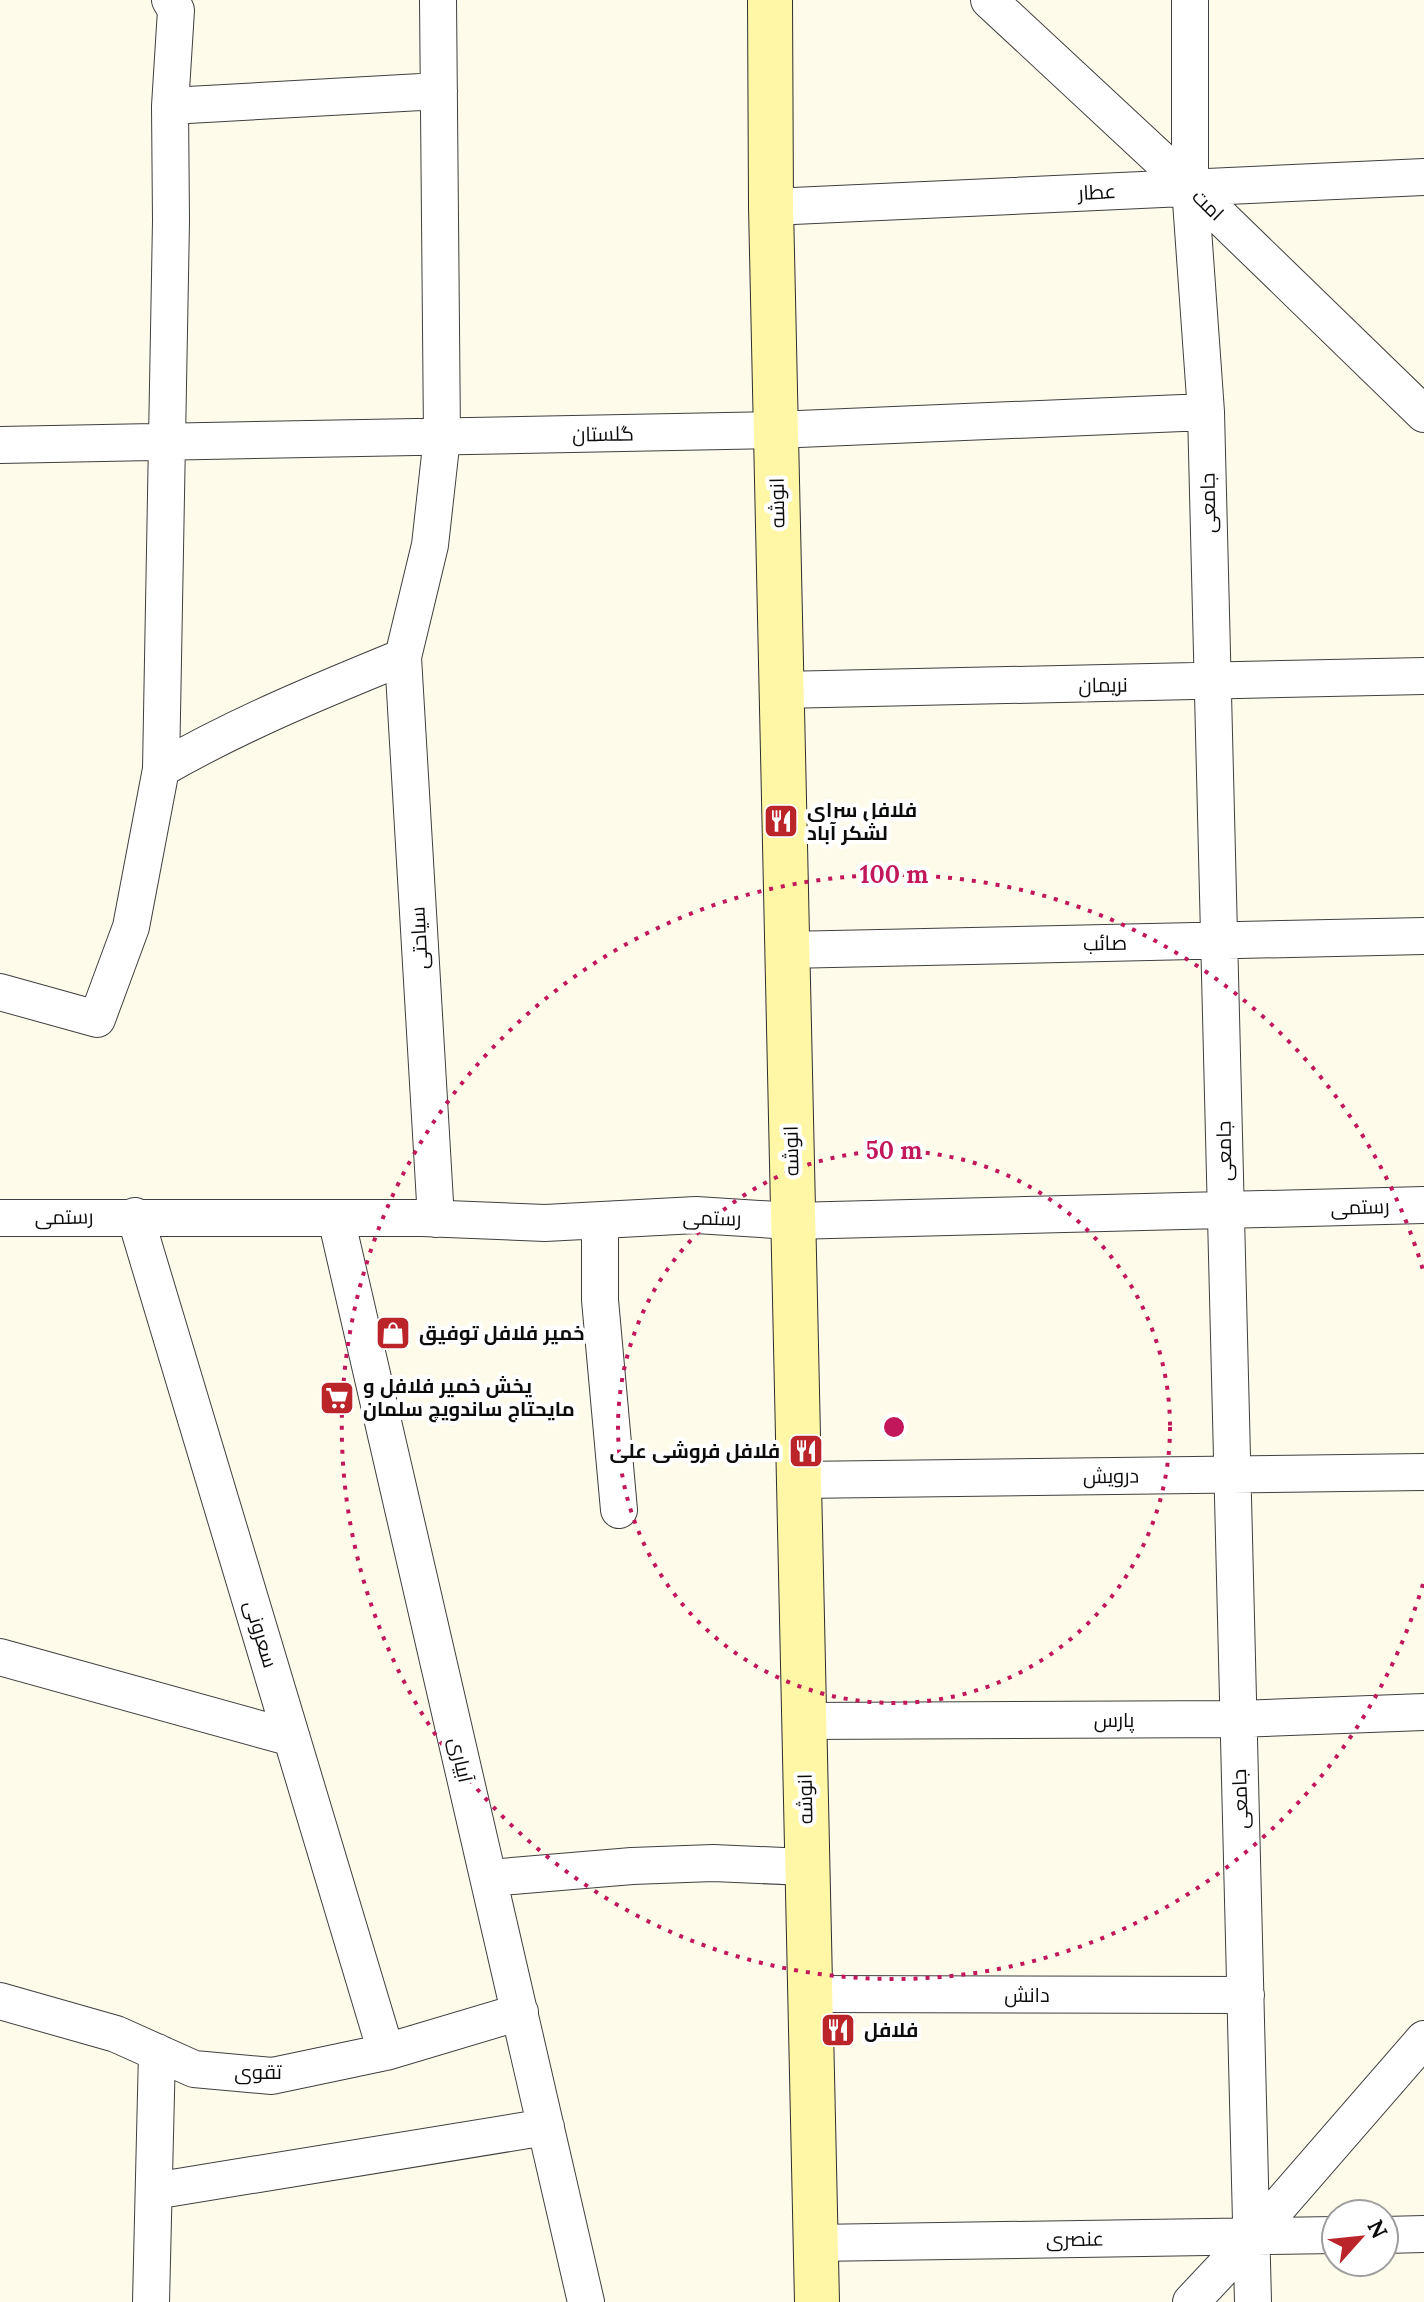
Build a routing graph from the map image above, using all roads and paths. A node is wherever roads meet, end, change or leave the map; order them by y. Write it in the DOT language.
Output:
graph roads {
  1 [pos="170,0"];
  2 [pos="438,0"];
  3 [pos="770,0"];
  4 [pos="989,0"];
  5 [pos="1190,0"];
  6 [pos="439,91"];
  7 [pos="170,106"];
  8 [pos="1424,177"];
  9 [pos="1190,187"];
  10 [pos="771,207"];
  11 [pos="1206,412"];
  12 [pos="1424,414"];
  13 [pos="775,430"];
  14 [pos="442,437"];
  15 [pos="168,442"];
  16 [pos="0,445"];
  17 [pos="403,657"];
  18 [pos="1424,676"];
  19 [pos="1212,683"];
  20 [pos="781,690"];
  21 [pos="161,769"];
  22 [pos="1424,936"];
  23 [pos="1219,941"];
  24 [pos="786,950"];
  25 [pos="0,992"];
  26 [pos="1424,1205"];
  27 [pos="1226,1211"];
  28 [pos="135,1216"];
  29 [pos="0,1218"];
  30 [pos="336,1218"];
  31 [pos="436,1219"];
  32 [pos="600,1221"];
  33 [pos="792,1221"];
  34 [pos="1424,1472"];
  35 [pos="1232,1474"];
  36 [pos="798,1480"];
  37 [pos="619,1510"];
  38 [pos="0,1657"];
  39 [pos="1424,1712"];
  40 [pos="1238,1719"];
  41 [pos="803,1721"];
  42 [pos="292,1738"];
  43 [pos="806,1867"];
  44 [pos="489,1878"];
  45 [pos="809,1994"];
  46 [pos="1246,1995"];
  47 [pos="0,2001"];
  48 [pos="520,2012"];
  49 [pos="1424,2039"];
  50 [pos="157,2052"];
  51 [pos="386,2052"];
  52 [pos="546,2127"];
  53 [pos="154,2191"];
  54 [pos="1424,2234"];
  55 [pos="1320,2235"];
  56 [pos="1400,2235"];
  57 [pos="1252,2237"];
  58 [pos="814,2243"];
  59 [pos="151,2302"];
  60 [pos="586,2302"];
  61 [pos="817,2302"];
  62 [pos="1191,2302"];
  63 [pos="1253,2302"];
  1 -- 7 [label="street"];
  2 -- 6 [label="street, سیاحتی"];
  3 -- 10 [label="street, انوشه"];
  4 -- 9 [label="street, امت"];
  5 -- 9 [label="street, جامعی"];
  6 -- 7 [label="street"];
  6 -- 14 [label="street, سیاحتی"];
  7 -- 15 [label="street"];
  8 -- 9 [label="street, عطار"];
  9 -- 10 [label="street, عطار"];
  9 -- 11 [label="street, جامعی"];
  9 -- 12 [label="street, امت"];
  10 -- 13 [label="street, انوشه"];
  11 -- 13 [label="street, گلستان"];
  11 -- 19 [label="street, جامعی"];
  13 -- 14 [label="street, گلستان"];
  13 -- 20 [label="street, انوشه"];
  14 -- 15 [label="street, گلستان"];
  14 -- 17 [label="street, سیاحتی"];
  15 -- 16 [label="street, گلستان"];
  15 -- 21 [label="street"];
  17 -- 21 [label="street"];
  17 -- 31 [label="street, سیاحتی"];
  18 -- 19 [label="street, نریمان"];
  19 -- 20 [label="street, نریمان"];
  19 -- 23 [label="street, جامعی"];
  20 -- 24 [label="street, انوشه"];
  21 -- 25 [label="street"];
  22 -- 23 [label="street, صائب"];
  23 -- 24 [label="street, صائب"];
  23 -- 27 [label="street, جامعی"];
  24 -- 33 [label="street, انوشه"];
  26 -- 27 [label="street, رستمی"];
  27 -- 33 [label="street, رستمی"];
  27 -- 35 [label="street, جامعی"];
  28 -- 29 [label="street, رستمی"];
  28 -- 30 [label="street, رستمی"];
  28 -- 42 [label="street, سعرونی"];
  30 -- 31 [label="street, رستمی"];
  30 -- 44 [label="street, آبیاری"];
  31 -- 32 [label="street, رستمی"];
  32 -- 33 [label="street, رستمی"];
  32 -- 37 [label="street"];
  33 -- 36 [label="street, انوشه"];
  34 -- 35 [label="street, درویش"];
  35 -- 36 [label="street, درویش"];
  35 -- 40 [label="street, جامعی"];
  36 -- 41 [label="street, انوشه"];
  38 -- 42 [label="street"];
  39 -- 40 [label="street, پارس"];
  40 -- 41 [label="street, پارس"];
  40 -- 46 [label="street, جامعی"];
  41 -- 43 [label="street, انوشه"];
  42 -- 51 [label="street, سعرونی"];
  43 -- 44 [label="street"];
  43 -- 45 [label="street, انوشه"];
  44 -- 48 [label="street, آبیاری"];
  45 -- 46 [label="street, دانش"];
  45 -- 58 [label="street, انوشه"];
  46 -- 57 [label="street, جامعی"];
  47 -- 50 [label="street, تقوی"];
  48 -- 51 [label="street, تقوی"];
  48 -- 52 [label="street, آبیاری"];
  49 -- 57 [label="street"];
  50 -- 51 [label="street, تقوی"];
  50 -- 53 [label="street"];
  52 -- 53 [label="street"];
  52 -- 60 [label="street, آبیاری"];
  53 -- 59 [label="street"];
  54 -- 56 [label="street"];
  55 -- 57 [label="street, عنصری"];
  57 -- 58 [label="street, عنصری"];
  57 -- 62 [label="street"];
  57 -- 63 [label="street, جامعی"];
  58 -- 61 [label="street, انوشه"];
}
